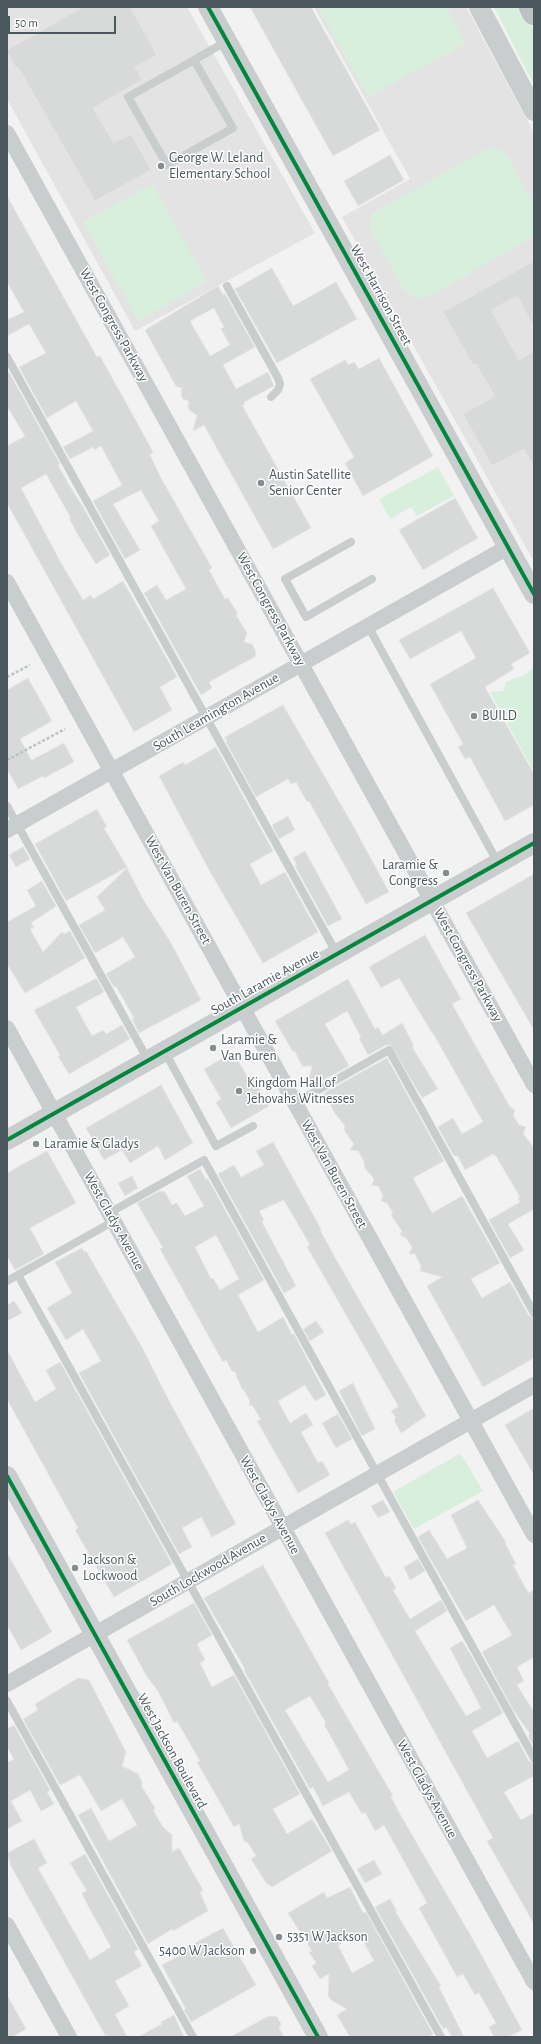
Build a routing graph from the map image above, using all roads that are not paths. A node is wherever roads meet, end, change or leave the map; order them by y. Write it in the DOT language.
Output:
graph roads {
  1 [pos="208,7"];
  2 [pos="479,7"];
  3 [pos="531,7"];
  4 [pos="534,13"];
  5 [pos="228,41"];
  6 [pos="194,60"];
  7 [pos="534,111"];
  8 [pos="7,133"];
  9 [pos="227,286"];
  10 [pos="7,357"];
  11 [pos="270,397"];
  12 [pos="351,542"];
  13 [pos="508,547"];
  14 [pos="372,579"];
  15 [pos="7,582"];
  16 [pos="534,594"];
  17 [pos="368,626"];
  18 [pos="301,664"];
  19 [pos="207,717"];
  20 [pos="112,771"];
  21 [pos="7,806"];
  22 [pos="12,827"];
  23 [pos="534,843"];
  24 [pos="498,863"];
  25 [pos="432,900"];
  26 [pos="338,954"];
  27 [pos="242,1007"];
  28 [pos="7,1028"];
  29 [pos="156,1056"];
  30 [pos="534,1085"];
  31 [pos="295,1103"];
  32 [pos="54,1113"];
  33 [pos="253,1126"];
  34 [pos="7,1140"];
  35 [pos="111,1217"];
  36 [pos="18,1275"];
  37 [pos="7,1281"];
  38 [pos="534,1313"];
  39 [pos="534,1385"];
  40 [pos="471,1420"];
  41 [pos="377,1474"];
  42 [pos="7,1476"];
  43 [pos="282,1527"];
  44 [pos="534,1535"];
  45 [pos="188,1581"];
  46 [pos="94,1634"];
  47 [pos="7,1684"];
  48 [pos="7,1701"];
  49 [pos="534,1758"];
  50 [pos="7,1925"];
  51 [pos="534,1982"];
  52 [pos="69,2037"];
  53 [pos="193,2037"];
  54 [pos="318,2037"];
  55 [pos="441,2037"];
  1 -- 5 [label="street, West Harrison Street"];
  2 -- 7 [label="street"];
  3 -- 4 [label="highway"];
  5 -- 6 [label="lane"];
  5 -- 13 [label="street, West Harrison Street"];
  6 -- 6 [label="lane"];
  8 -- 18 [label="street, West Congress Parkway"];
  9 -- 11 [label="lane"];
  10 -- 19 [label="lane"];
  12 -- 14 [label="lane"];
  13 -- 16 [label="street, West Harrison Street"];
  13 -- 17 [label="street, South Leamington Avenue"];
  15 -- 20 [label="street, West Van Buren Street"];
  17 -- 18 [label="street, South Leamington Avenue"];
  17 -- 24 [label="lane"];
  18 -- 19 [label="street, South Leamington Avenue"];
  18 -- 25 [label="street, West Congress Parkway"];
  19 -- 20 [label="street, South Leamington Avenue"];
  19 -- 26 [label="lane"];
  20 -- 22 [label="street, South Leamington Avenue"];
  20 -- 27 [label="street, West Van Buren Street"];
  21 -- 22 [label="lane"];
  22 -- 29 [label="lane"];
  23 -- 24 [label="street, South Laramie Avenue"];
  24 -- 25 [label="street, South Laramie Avenue"];
  25 -- 26 [label="street, South Laramie Avenue"];
  25 -- 30 [label="street, West Congress Parkway"];
  26 -- 27 [label="street, South Laramie Avenue"];
  27 -- 29 [label="street, South Laramie Avenue"];
  27 -- 31 [label="street, West Van Buren Street"];
  28 -- 32 [label="street, West Gladys Avenue"];
  29 -- 32 [label="street, South Laramie Avenue"];
  29 -- 33 [label="lane"];
  31 -- 38 [label="lane"];
  31 -- 40 [label="street, West Van Buren Street"];
  32 -- 34 [label="street, South Laramie Avenue"];
  32 -- 35 [label="street, West Gladys Avenue"];
  35 -- 36 [label="lane"];
  35 -- 41 [label="lane"];
  35 -- 43 [label="street, West Gladys Avenue"];
  36 -- 37 [label="lane"];
  36 -- 45 [label="lane"];
  39 -- 40 [label="street, South Lockwood Avenue"];
  40 -- 41 [label="street, South Lockwood Avenue"];
  40 -- 44 [label="street, West Van Buren Street"];
  41 -- 43 [label="street, South Lockwood Avenue"];
  41 -- 49 [label="lane"];
  42 -- 46 [label="street, West Jackson Boulevard"];
  43 -- 45 [label="street, South Lockwood Avenue"];
  43 -- 51 [label="street, West Gladys Avenue"];
  45 -- 46 [label="street, South Lockwood Avenue"];
  45 -- 55 [label="lane"];
  46 -- 47 [label="street, South Lockwood Avenue"];
  46 -- 54 [label="street, West Jackson Boulevard"];
  48 -- 53 [label="lane"];
  50 -- 52 [label="street"];
}
